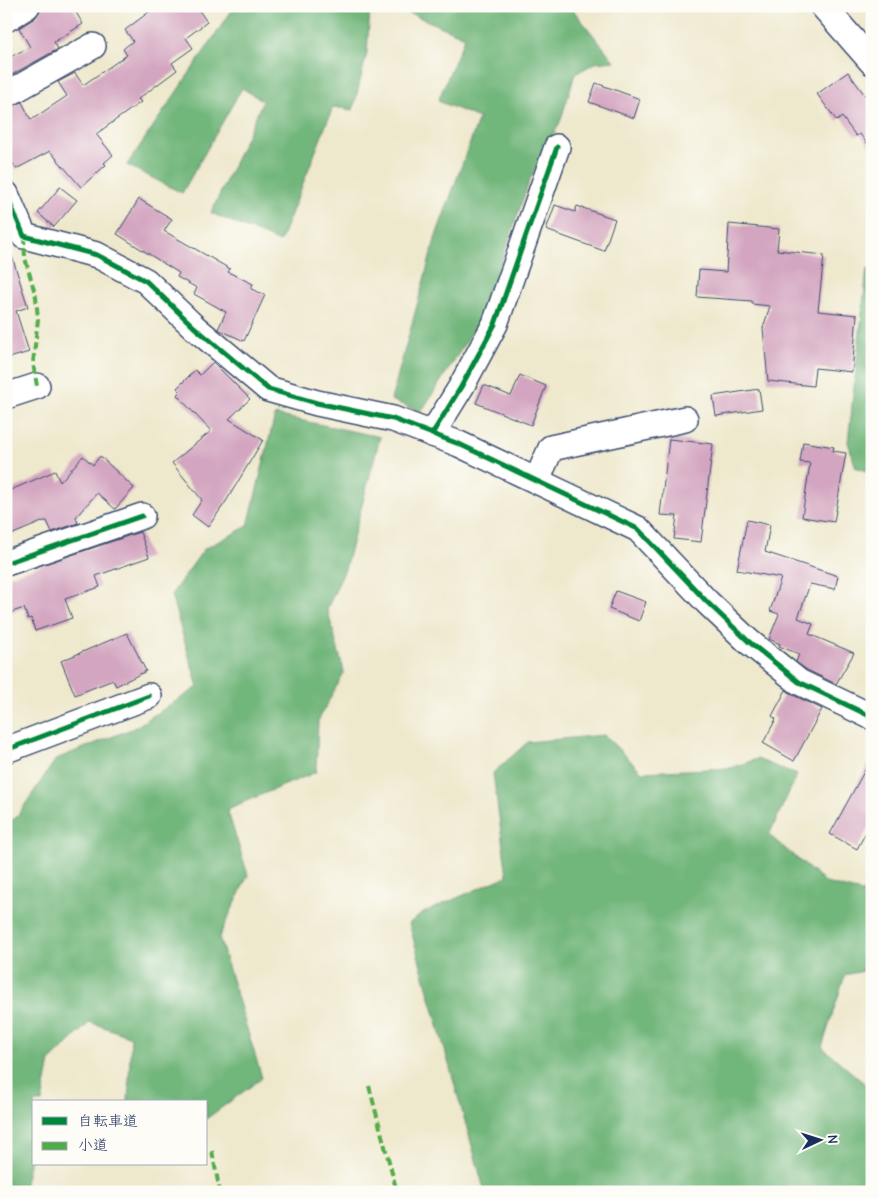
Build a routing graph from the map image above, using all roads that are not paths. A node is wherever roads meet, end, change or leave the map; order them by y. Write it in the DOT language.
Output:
graph roads {
  1 [pos="27,6"];
  2 [pos="823,6"];
  3 [pos="6,19"];
  4 [pos="93,46"];
  5 [pos="872,62"];
  6 [pos="6,95"];
  7 [pos="557,147"];
  8 [pos="6,194"];
  9 [pos="15,239"];
  10 [pos="37,386"];
  11 [pos="6,396"];
  12 [pos="686,419"];
  13 [pos="432,434"];
  14 [pos="537,480"];
  15 [pos="142,516"];
  16 [pos="6,563"];
  17 [pos="149,696"];
  18 [pos="872,717"];
  19 [pos="6,750"];
  1 -- 3 [label="street"];
  2 -- 5 [label="street"];
  4 -- 6 [label="street"];
  7 -- 13 [label="street"];
  8 -- 9 [label="street"];
  9 -- 13 [label="street"];
  10 -- 11 [label="street"];
  12 -- 14 [label="street"];
  13 -- 14 [label="street"];
  14 -- 18 [label="street"];
  15 -- 16 [label="street"];
  17 -- 19 [label="street"];
}
